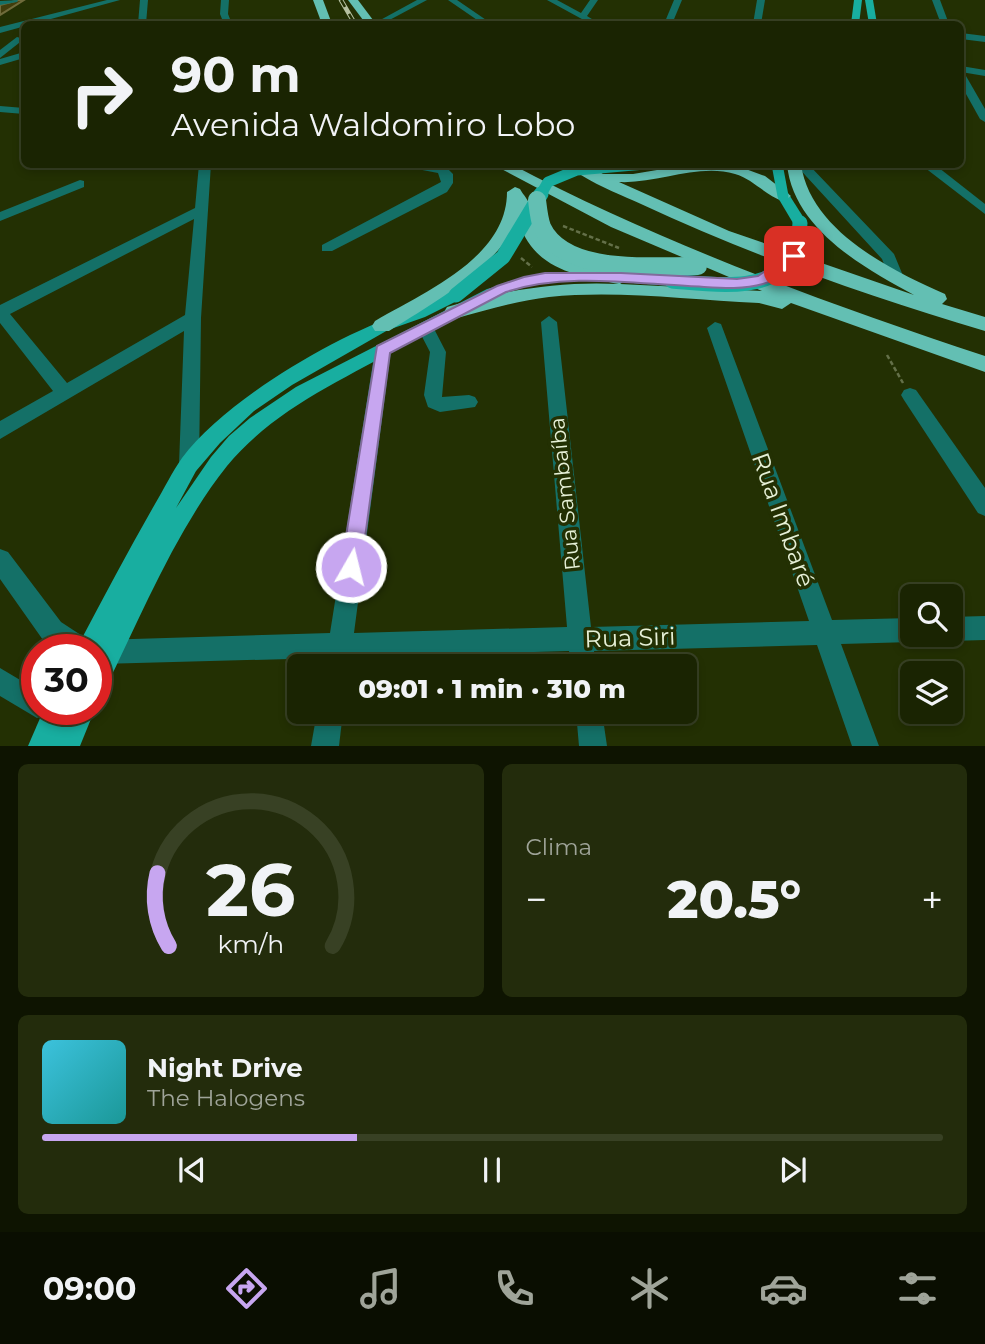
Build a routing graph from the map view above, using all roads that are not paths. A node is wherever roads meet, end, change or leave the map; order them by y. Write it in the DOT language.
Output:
graph roads {
  1 [pos="13,0"];
  2 [pos="116,0"];
  3 [pos="144,0"];
  4 [pos="225,0"];
  5 [pos="318,0"];
  6 [pos="353,0"];
  7 [pos="424,0"];
  8 [pos="452,0"];
  9 [pos="551,0"];
  10 [pos="594,0"];
  11 [pos="678,0"];
  12 [pos="761,0"];
  13 [pos="858,0"];
  14 [pos="869,0"];
  15 [pos="936,0"];
  16 [pos="0,3"];
  17 [pos="53,9"];
  18 [pos="582,17"];
  19 [pos="46,21"];
  20 [pos="142,21"];
  21 [pos="227,21"];
  22 [pos="322,21"];
  23 [pos="369,21"];
  24 [pos="383,21"];
  25 [pos="484,21"];
  26 [pos="590,21"];
  27 [pos="669,21"];
  28 [pos="758,21"];
  29 [pos="855,21"];
  30 [pos="872,21"];
  31 [pos="944,21"];
  32 [pos="21,26"];
  33 [pos="0,30"];
  34 [pos="964,36"];
  35 [pos="21,38"];
  36 [pos="21,39"];
  37 [pos="985,39"];
  38 [pos="0,44"];
  39 [pos="0,55"];
  40 [pos="21,58"];
  41 [pos="0,62"];
  42 [pos="964,70"];
  43 [pos="985,73"];
  44 [pos="964,81"];
  45 [pos="0,108"];
  46 [pos="21,111"];
  47 [pos="985,119"];
  48 [pos="205,168"];
  49 [pos="427,168"];
  50 [pos="494,168"];
  51 [pos="506,168"];
  52 [pos="580,168"];
  53 [pos="582,168"];
  54 [pos="592,168"];
  55 [pos="691,168"];
  56 [pos="724,168"];
  57 [pos="752,168"];
  58 [pos="778,168"];
  59 [pos="794,168"];
  60 [pos="806,168"];
  61 [pos="931,168"];
  62 [pos="80,184"];
  63 [pos="515,192"];
  64 [pos="783,196"];
  65 [pos="537,200"];
  66 [pos="203,209"];
  67 [pos="985,210"];
  68 [pos="0,217"];
  69 [pos="815,217"];
  70 [pos="327,248"];
  71 [pos="727,270"];
  72 [pos="621,278"];
  73 [pos="896,278"];
  74 [pos="0,312"];
  75 [pos="454,312"];
  76 [pos="848,316"];
  77 [pos="193,318"];
  78 [pos="985,318"];
  79 [pos="549,322"];
  80 [pos="985,324"];
  81 [pos="382,326"];
  82 [pos="425,327"];
  83 [pos="715,328"];
  84 [pos="383,350"];
  85 [pos="985,364"];
  86 [pos="65,393"];
  87 [pos="910,395"];
  88 [pos="469,401"];
  89 [pos="191,413"];
  90 [pos="0,431"];
  91 [pos="213,437"];
  92 [pos="219,463"];
  93 [pos="189,466"];
  94 [pos="985,506"];
  95 [pos="0,560"];
  96 [pos="985,628"];
  97 [pos="963,629"];
  98 [pos="900,630"];
  99 [pos="823,632"];
  100 [pos="56,634"];
  101 [pos="106,634"];
  102 [pos="110,634"];
  103 [pos="580,639"];
  104 [pos="112,651"];
  105 [pos="339,654"];
  106 [pos="367,654"];
  107 [pos="582,654"];
  108 [pos="287,655"];
  109 [pos="0,681"];
  110 [pos="21,693"];
  111 [pos="329,724"];
  112 [pos="590,724"];
  113 [pos="45,725"];
  114 [pos="75,725"];
  115 [pos="41,746"];
  116 [pos="66,746"];
  117 [pos="326,746"];
  118 [pos="593,746"];
  119 [pos="866,746"];
  1 -- 16 [label="street"];
  2 -- 19 [label="street"];
  3 -- 20 [label="street"];
  4 -- 21 [label="street"];
  5 -- 22 [label="highway"];
  6 -- 23 [label="highway"];
  7 -- 24 [label="street"];
  8 -- 25 [label="street"];
  9 -- 18 [label="street"];
  10 -- 18 [label="street"];
  11 -- 27 [label="street"];
  12 -- 28 [label="street"];
  13 -- 29 [label="main road"];
  14 -- 30 [label="main road"];
  15 -- 31 [label="street"];
  17 -- 19 [label="street"];
  18 -- 26 [label="street"];
  32 -- 33 [label="street"];
  34 -- 37 [label="street"];
  35 -- 38 [label="street"];
  36 -- 39 [label="street"];
  40 -- 41 [label="street"];
  42 -- 43 [label="street"];
  44 -- 47 [label="street"];
  45 -- 46 [label="street"];
  48 -- 66 [label="street"];
  49 -- 70 [label="street"];
  50 -- 63 [label="highway"];
  51 -- 71 [label="highway"];
  52 -- 80 [label="highway"];
  53 -- 55 [label="highway, bridge"];
  54 -- 65 [label="main road, bridge"];
  56 -- 64 [label="highway, bridge"];
  57 -- 69 [label="highway"];
  58 -- 64 [label="main road, bridge"];
  59 -- 69 [label="highway"];
  60 -- 73 [label="street"];
  61 -- 67 [label="street"];
  62 -- 68 [label="street"];
  63 -- 72 [label="highway"];
  63 -- 81 [label="highway"];
  64 -- 72 [label="main road, bridge"];
  65 -- 71 [label="highway, bridge"];
  65 -- 81 [label="main road, bridge"];
  66 -- 74 [label="street"];
  66 -- 77 [label="street"];
  69 -- 73 [label="highway"];
  71 -- 76 [label="highway"];
  72 -- 75 [label="main road"];
  73 -- 78 [label="highway"];
  74 -- 86 [label="street"];
  75 -- 76 [label="highway"];
  75 -- 82 [label="main road"];
  76 -- 85 [label="highway"];
  77 -- 86 [label="street"];
  77 -- 89 [label="street"];
  79 -- 103 [label="street, Rua Sambaíba"];
  81 -- 91 [label="main road"];
  82 -- 84 [label="main road"];
  82 -- 88 [label="street"];
  83 -- 99 [label="street, Rua Imbaré"];
  84 -- 92 [label="main road"];
  84 -- 105 [label="street"];
  86 -- 90 [label="street"];
  87 -- 94 [label="street"];
  89 -- 91 [label="street"];
  89 -- 93 [label="street"];
  91 -- 92 [label="street"];
  91 -- 93 [label="main road"];
  92 -- 102 [label="main road"];
  93 -- 101 [label="main road"];
  95 -- 100 [label="street"];
  96 -- 97 [label="street"];
  98 -- 99 [label="street, Rua Siri"];
  99 -- 103 [label="street, Rua Siri"];
  99 -- 119 [label="street, Rua Imbaré"];
  103 -- 106 [label="street, Rua Siri"];
  103 -- 107 [label="street, Rua Sambaíba"];
  104 -- 108 [label="street, Rua Siri"];
  109 -- 110 [label="street"];
  111 -- 117 [label="street"];
  112 -- 118 [label="street"];
  113 -- 115 [label="main road"];
  114 -- 116 [label="main road"];
}
